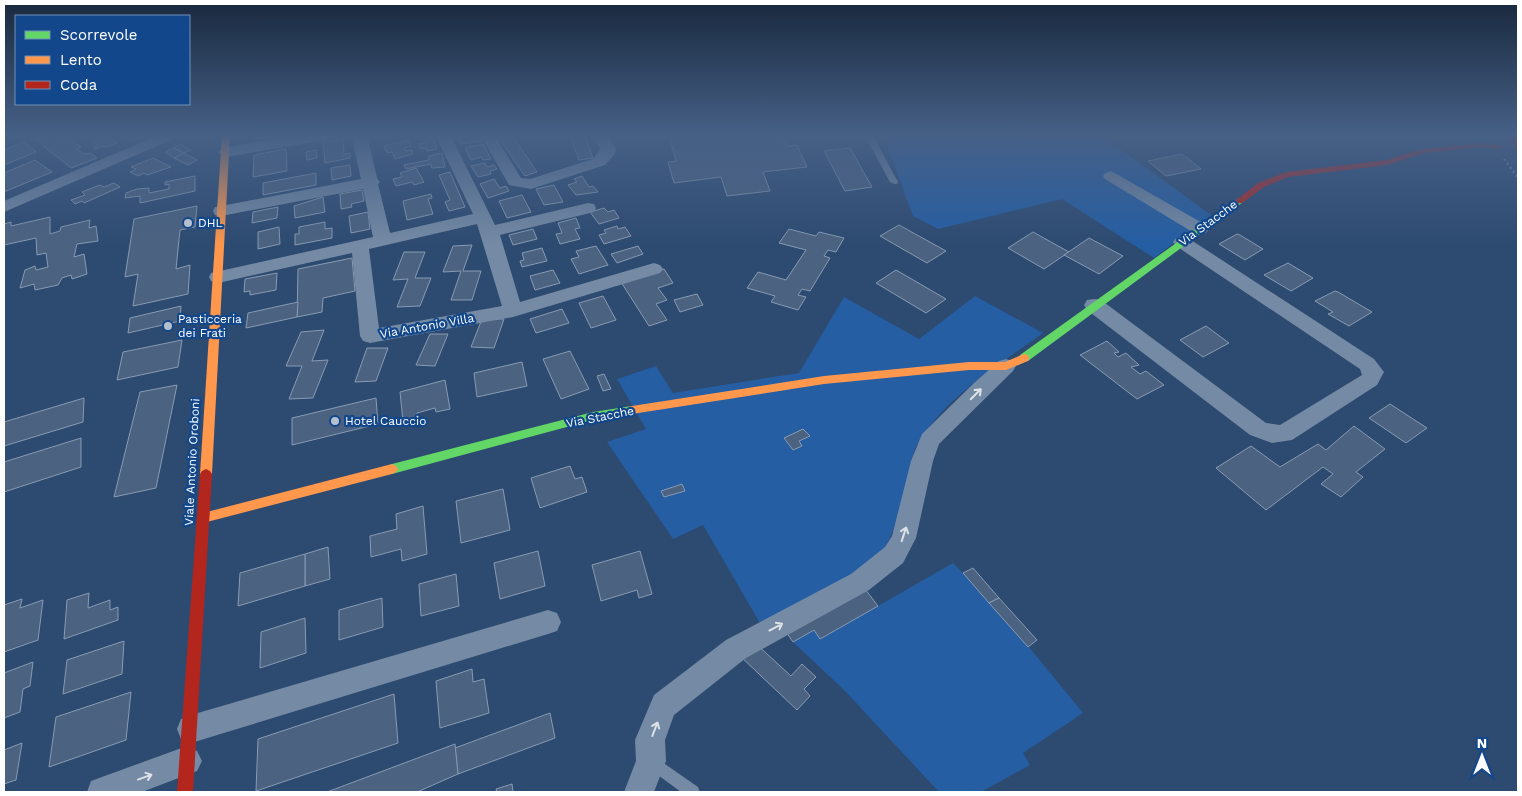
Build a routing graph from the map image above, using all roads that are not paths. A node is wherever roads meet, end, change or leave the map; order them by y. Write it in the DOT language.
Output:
graph roads {
  1 [pos="86,171"];
  2 [pos="224,171"];
  3 [pos="369,171"];
  4 [pos="460,171"];
  5 [pos="509,171"];
  6 [pos="570,171"];
  7 [pos="888,171"];
  8 [pos="1316,171"];
  9 [pos="1111,176"];
  10 [pos="372,182"];
  11 [pos="894,182"];
  12 [pos="4,206"];
  13 [pos="588,208"];
  14 [pos="221,211"];
  15 [pos="486,224"];
  16 [pos="1200,229"];
  17 [pos="383,241"];
  18 [pos="1182,242"];
  19 [pos="360,246"];
  20 [pos="654,269"];
  21 [pos="218,277"];
  22 [pos="1094,305"];
  23 [pos="513,311"];
  24 [pos="1006,366"];
  25 [pos="203,518"];
  26 [pos="548,622"];
  27 [pos="190,729"];
  28 [pos="187,761"];
  29 [pos="650,761"];
  30 [pos="102,792"];
  31 [pos="185,792"];
  32 [pos="639,792"];
  33 [pos="693,792"];
  1 -- 12 [label="street"];
  2 -- 14 [label="street, Viale Antonio Oroboni"];
  3 -- 10 [label="street"];
  4 -- 15 [label="street"];
  5 -- 6 [label="street"];
  7 -- 11 [label="lane"];
  8 -- 16 [label="street, Via Stacche"];
  9 -- 16 [label="street"];
  10 -- 14 [label="street"];
  10 -- 17 [label="street"];
  13 -- 15 [label="street"];
  14 -- 21 [label="street, Viale Antonio Oroboni"];
  15 -- 17 [label="street"];
  15 -- 23 [label="street"];
  16 -- 18 [label="street, Via Stacche"];
  17 -- 19 [label="street"];
  18 -- 22 [label="street, Via Stacche"];
  18 -- 22 [label="street"];
  19 -- 21 [label="street"];
  19 -- 23 [label="street, Via Antonio Villa"];
  20 -- 23 [label="street, Via Antonio Villa"];
  21 -- 25 [label="street, Viale Antonio Oroboni"];
  22 -- 24 [label="street, Via Stacche"];
  24 -- 25 [label="street, Via Stacche"];
  29 -- 24 [label="street, Via Stacche, one-way"];
  25 -- 27 [label="street, Viale Antonio Oroboni"];
  26 -- 27 [label="street"];
  27 -- 28 [label="street, Viale Antonio Oroboni"];
  30 -- 28 [label="street, one-way"];
  28 -- 31 [label="street, Viale Antonio Oroboni"];
  29 -- 32 [label="street, Via Stacche"];
  29 -- 33 [label="lane"];
}
